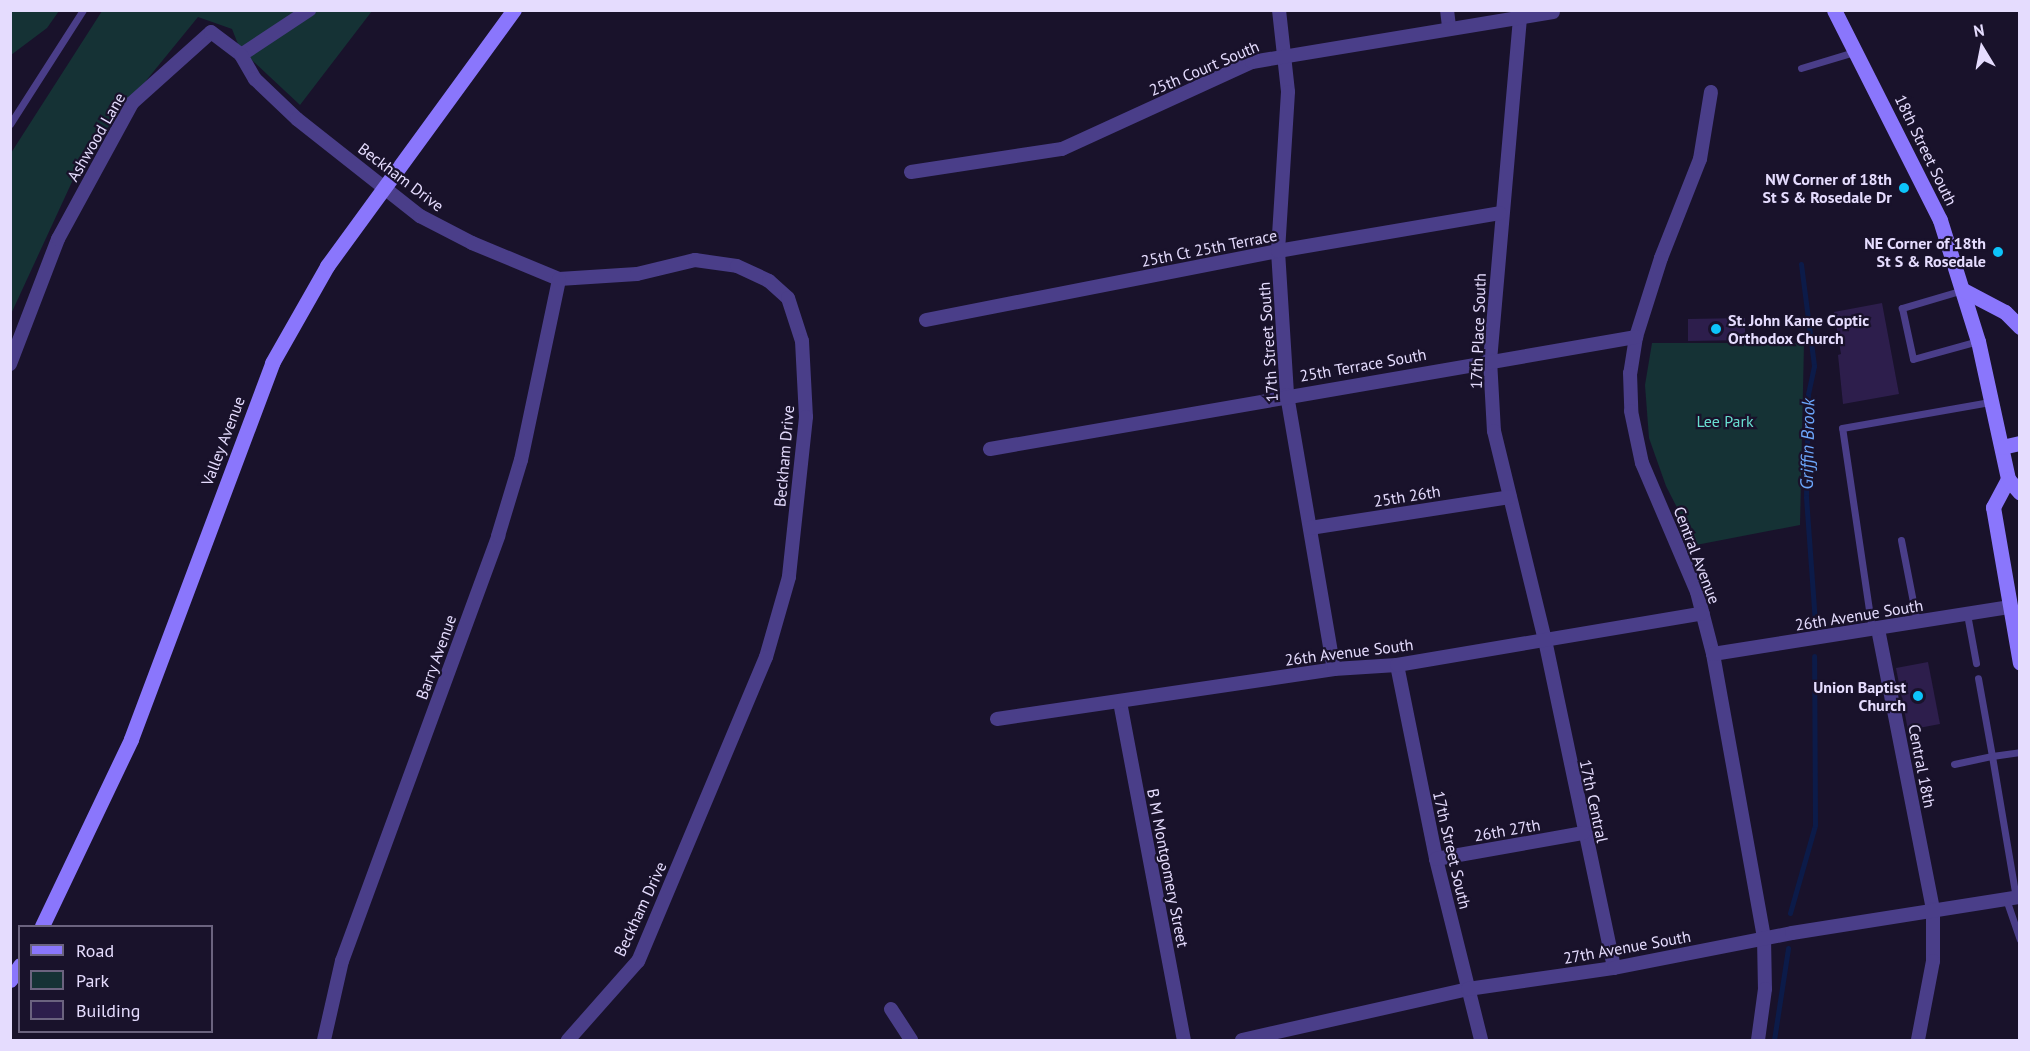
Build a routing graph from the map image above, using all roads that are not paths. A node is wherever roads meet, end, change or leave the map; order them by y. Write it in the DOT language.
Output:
graph roads {
  1 [pos="83,10"];
  2 [pos="309,10"];
  3 [pos="514,10"];
  4 [pos="1279,10"];
  5 [pos="1447,10"];
  6 [pos="1834,10"];
  7 [pos="1553,12"];
  8 [pos="1520,18"];
  9 [pos="1449,27"];
  10 [pos="1857,51"];
  11 [pos="1286,54"];
  12 [pos="241,55"];
  13 [pos="1801,68"];
  14 [pos="1711,92"];
  15 [pos="297,119"];
  16 [pos="10,124"];
  17 [pos="911,172"];
  18 [pos="386,186"];
  19 [pos="1500,213"];
  20 [pos="1278,251"];
  21 [pos="559,279"];
  22 [pos="1963,290"];
  23 [pos="926,320"];
  24 [pos="2019,327"];
  25 [pos="1636,337"];
  26 [pos="1978,341"];
  27 [pos="1490,360"];
  28 [pos="10,364"];
  29 [pos="1287,395"];
  30 [pos="1992,402"];
  31 [pos="2019,443"];
  32 [pos="2002,447"];
  33 [pos="990,449"];
  34 [pos="2014,478"];
  35 [pos="2019,493"];
  36 [pos="1510,497"];
  37 [pos="1310,528"];
  38 [pos="1901,540"];
  39 [pos="2010,607"];
  40 [pos="1703,613"];
  41 [pos="1967,614"];
  42 [pos="1917,622"];
  43 [pos="1875,630"];
  44 [pos="1545,640"];
  45 [pos="1713,654"];
  46 [pos="2019,660"];
  47 [pos="1976,663"];
  48 [pos="1397,665"];
  49 [pos="1334,669"];
  50 [pos="1978,678"];
  51 [pos="1120,702"];
  52 [pos="998,719"];
  53 [pos="2019,752"];
  54 [pos="1992,756"];
  55 [pos="1954,764"];
  56 [pos="1584,833"];
  57 [pos="1436,859"];
  58 [pos="2014,898"];
  59 [pos="1933,909"];
  60 [pos="43,925"];
  61 [pos="1764,938"];
  62 [pos="2019,940"];
  63 [pos="1614,968"];
  64 [pos="1468,989"];
  65 [pos="891,1009"];
  66 [pos="1298,1034"];
  67 [pos="324,1041"];
  68 [pos="568,1041"];
  69 [pos="910,1041"];
  70 [pos="1184,1041"];
  71 [pos="1242,1041"];
  72 [pos="1481,1041"];
  73 [pos="1758,1041"];
  74 [pos="1918,1041"];
  1 -- 16 [label="lane"];
  2 -- 12 [label="street"];
  3 -- 18 [label="main road, Valley Avenue"];
  4 -- 11 [label="street, 17th Street South"];
  5 -- 9 [label="street"];
  6 -- 10 [label="main road, 18th Street South"];
  7 -- 8 [label="street, 25th Court South"];
  8 -- 9 [label="street, 25th Court South"];
  8 -- 19 [label="street, 17th Place South"];
  9 -- 11 [label="street, 25th Court South"];
  10 -- 13 [label="lane"];
  10 -- 22 [label="main road, 18th Street South"];
  11 -- 17 [label="street, 25th Court South"];
  11 -- 20 [label="street, 17th Street South"];
  12 -- 15 [label="street, Ashwood Lane"];
  12 -- 28 [label="street, Ashwood Lane"];
  14 -- 25 [label="street, Central Avenue"];
  15 -- 18 [label="street, Beckham Drive"];
  18 -- 21 [label="street, Beckham Drive"];
  18 -- 60 [label="main road, Valley Avenue"];
  19 -- 20 [label="street, 25th Ct 25th Terrace"];
  19 -- 27 [label="street, 17th Place South"];
  20 -- 23 [label="street, 25th Ct 25th Terrace"];
  20 -- 29 [label="street, 17th Street South"];
  21 -- 67 [label="street, Barry Avenue"];
  21 -- 68 [label="street, Beckham Drive"];
  22 -- 24 [label="main road"];
  22 -- 26 [label="main road, 18th Street South"];
  22 -- 26 [label="lane"];
  25 -- 27 [label="street, 25th Terrace South"];
  25 -- 40 [label="street, Central Avenue"];
  26 -- 30 [label="main road, 18th Street South"];
  27 -- 29 [label="street, 25th Terrace South"];
  27 -- 36 [label="street, 17th Place South"];
  29 -- 33 [label="street, 25th Terrace South"];
  29 -- 37 [label="street, 17th Street South"];
  30 -- 32 [label="main road, 18th Street South"];
  30 -- 43 [label="lane"];
  31 -- 32 [label="main road"];
  32 -- 34 [label="main road, 18th Street South"];
  34 -- 35 [label="main road"];
  34 -- 39 [label="main road"];
  36 -- 37 [label="street, 25th 26th"];
  36 -- 44 [label="street, 17th Place South"];
  37 -- 49 [label="street, 17th Street South"];
  38 -- 42 [label="lane"];
  39 -- 41 [label="street, 26th Avenue South"];
  39 -- 46 [label="main road"];
  40 -- 44 [label="street, 26th Avenue South"];
  40 -- 45 [label="street, Central Avenue"];
  41 -- 42 [label="street, 26th Avenue South"];
  41 -- 47 [label="lane"];
  42 -- 43 [label="street, 26th Avenue South"];
  43 -- 45 [label="street, 26th Avenue South"];
  43 -- 59 [label="street, Central 18th"];
  44 -- 48 [label="street, 26th Avenue South"];
  44 -- 56 [label="street, 17th Central"];
  45 -- 61 [label="street, Central Avenue"];
  48 -- 49 [label="street, 26th Avenue South"];
  48 -- 57 [label="street, 17th Street South"];
  49 -- 51 [label="street, 26th Avenue South"];
  50 -- 54 [label="lane"];
  51 -- 52 [label="street, 26th Avenue South"];
  51 -- 70 [label="street, B M Montgomery Street"];
  53 -- 54 [label="lane"];
  54 -- 55 [label="lane"];
  54 -- 58 [label="lane"];
  56 -- 57 [label="street, 26th 27th"];
  56 -- 63 [label="street, 17th Central"];
  57 -- 64 [label="street, 17th Street South"];
  58 -- 59 [label="street, 27th Avenue South"];
  58 -- 62 [label="lane"];
  59 -- 61 [label="street, 27th Avenue South"];
  59 -- 74 [label="street, Central 18th"];
  61 -- 63 [label="street, 27th Avenue South"];
  61 -- 73 [label="street, Central Avenue"];
  63 -- 64 [label="street, 27th Avenue South"];
  64 -- 66 [label="street, 27th Avenue South"];
  64 -- 72 [label="street, 17th Street South"];
  65 -- 69 [label="street"];
  66 -- 71 [label="street, 27th Avenue South"];
}
